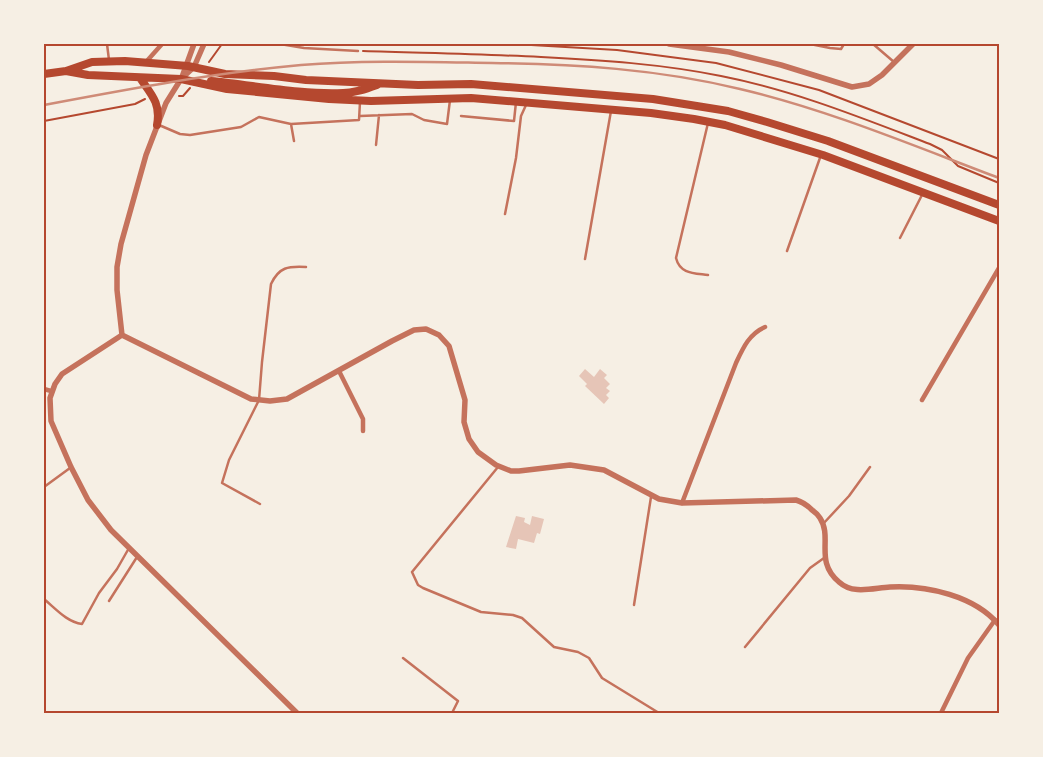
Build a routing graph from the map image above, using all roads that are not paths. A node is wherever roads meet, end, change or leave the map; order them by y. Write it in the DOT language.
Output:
graph roads {
  1 [pos="107,44"];
  2 [pos="162,44"];
  3 [pos="194,44"];
  4 [pos="204,44"];
  5 [pos="280,44"];
  6 [pos="669,44"];
  7 [pos="810,44"];
  8 [pos="844,44"];
  9 [pos="873,44"];
  10 [pos="913,44"];
  11 [pos="710,46"];
  12 [pos="358,51"];
  13 [pos="110,61"];
  14 [pos="146,62"];
  15 [pos="895,63"];
  16 [pos="189,66"];
  17 [pos="66,71"];
  18 [pos="44,74"];
  19 [pos="140,78"];
  20 [pos="181,79"];
  21 [pos="383,83"];
  22 [pos="451,98"];
  23 [pos="360,100"];
  24 [pos="516,101"];
  25 [pos="527,102"];
  26 [pos="611,109"];
  27 [pos="379,115"];
  28 [pos="360,116"];
  29 [pos="461,116"];
  30 [pos="708,122"];
  31 [pos="291,124"];
  32 [pos="157,125"];
  33 [pos="294,141"];
  34 [pos="376,145"];
  35 [pos="821,154"];
  36 [pos="923,192"];
  37 [pos="999,206"];
  38 [pos="505,214"];
  39 [pos="999,221"];
  40 [pos="900,238"];
  41 [pos="787,252"];
  42 [pos="585,258"];
  43 [pos="306,268"];
  44 [pos="999,268"];
  45 [pos="708,275"];
  46 [pos="764,327"];
  47 [pos="122,335"];
  48 [pos="339,371"];
  49 [pos="44,389"];
  50 [pos="51,391"];
  51 [pos="259,400"];
  52 [pos="922,400"];
  53 [pos="363,431"];
  54 [pos="499,466"];
  55 [pos="870,466"];
  56 [pos="71,467"];
  57 [pos="44,487"];
  58 [pos="651,495"];
  59 [pos="682,503"];
  60 [pos="260,504"];
  61 [pos="822,524"];
  62 [pos="129,548"];
  63 [pos="137,557"];
  64 [pos="825,557"];
  65 [pos="44,599"];
  66 [pos="110,601"];
  67 [pos="634,605"];
  68 [pos="997,622"];
  69 [pos="745,647"];
  70 [pos="403,658"];
  71 [pos="297,713"];
  72 [pos="452,713"];
  73 [pos="659,713"];
  74 [pos="941,713"];
  1 -- 13 [label="lane"];
  2 -- 14 [label="street"];
  3 -- 16 [label="street"];
  4 -- 16 [label="street"];
  5 -- 12 [label="lane"];
  6 -- 11 [label="street"];
  7 -- 8 [label="lane"];
  9 -- 15 [label="lane"];
  10 -- 15 [label="street"];
  11 -- 15 [label="street"];
  13 -- 14 [label="main road"];
  13 -- 17 [label="main road"];
  14 -- 16 [label="main road"];
  16 -- 20 [label="street"];
  16 -- 21 [label="main road"];
  17 -- 18 [label="main road"];
  17 -- 19 [label="main road"];
  19 -- 20 [label="main road"];
  19 -- 32 [label="main road"];
  20 -- 21 [label="main road"];
  20 -- 23 [label="main road"];
  20 -- 32 [label="street"];
  21 -- 37 [label="main road"];
  22 -- 23 [label="main road"];
  22 -- 24 [label="main road"];
  22 -- 27 [label="lane"];
  23 -- 28 [label="lane"];
  24 -- 25 [label="main road"];
  24 -- 29 [label="lane"];
  25 -- 26 [label="main road"];
  25 -- 38 [label="lane"];
  26 -- 30 [label="main road"];
  26 -- 42 [label="lane"];
  27 -- 28 [label="lane"];
  27 -- 34 [label="lane"];
  28 -- 31 [label="lane"];
  30 -- 35 [label="main road"];
  30 -- 45 [label="lane"];
  31 -- 32 [label="lane"];
  31 -- 33 [label="lane"];
  32 -- 47 [label="street"];
  35 -- 36 [label="main road"];
  35 -- 41 [label="lane"];
  36 -- 39 [label="main road"];
  36 -- 40 [label="lane"];
  43 -- 51 [label="lane"];
  44 -- 52 [label="street"];
  46 -- 59 [label="street"];
  47 -- 50 [label="street"];
  47 -- 51 [label="street"];
  48 -- 51 [label="street"];
  48 -- 53 [label="street"];
  48 -- 54 [label="street"];
  49 -- 50 [label="street"];
  50 -- 56 [label="street"];
  51 -- 60 [label="lane"];
  54 -- 58 [label="street"];
  54 -- 73 [label="lane"];
  55 -- 61 [label="lane"];
  56 -- 57 [label="lane"];
  56 -- 62 [label="street"];
  58 -- 59 [label="street"];
  58 -- 67 [label="lane"];
  59 -- 61 [label="street"];
  61 -- 64 [label="street"];
  62 -- 63 [label="street"];
  62 -- 65 [label="lane"];
  63 -- 66 [label="lane"];
  63 -- 71 [label="street"];
  64 -- 68 [label="street"];
  64 -- 69 [label="lane"];
  68 -- 74 [label="street"];
  70 -- 72 [label="lane"];
}
